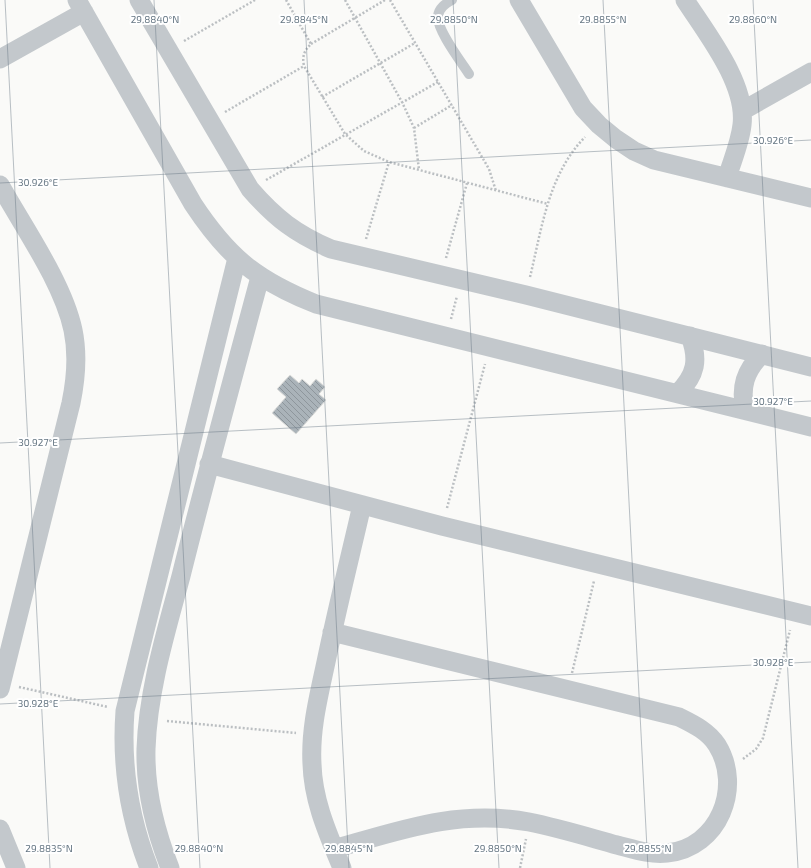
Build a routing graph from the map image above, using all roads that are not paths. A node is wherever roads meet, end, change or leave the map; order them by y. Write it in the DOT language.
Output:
graph roads {
  1 [pos="139,0"];
  2 [pos="452,0"];
  3 [pos="519,0"];
  4 [pos="685,0"];
  5 [pos="80,6"];
  6 [pos="0,59"];
  7 [pos="811,72"];
  8 [pos="469,74"];
  9 [pos="742,111"];
  10 [pos="726,178"];
  11 [pos="0,186"];
  12 [pos="811,198"];
  13 [pos="237,258"];
  14 [pos="260,277"];
  15 [pos="690,336"];
  16 [pos="762,354"];
  17 [pos="811,367"];
  18 [pos="678,394"];
  19 [pos="745,410"];
  20 [pos="811,427"];
  21 [pos="209,464"];
  22 [pos="362,505"];
  23 [pos="803,614"];
  24 [pos="332,632"];
  25 [pos="1,686"];
  26 [pos="0,829"];
  27 [pos="334,849"];
  28 [pos="16,868"];
  29 [pos="149,868"];
  30 [pos="170,868"];
  31 [pos="342,868"];
  1 -- 15 [label="street"];
  2 -- 8 [label="lane"];
  3 -- 10 [label="street"];
  4 -- 9 [label="street"];
  5 -- 6 [label="street"];
  5 -- 13 [label="street"];
  7 -- 9 [label="street"];
  9 -- 10 [label="street"];
  10 -- 12 [label="street"];
  11 -- 25 [label="street"];
  13 -- 14 [label="street"];
  13 -- 29 [label="street"];
  14 -- 18 [label="street"];
  14 -- 21 [label="street"];
  15 -- 16 [label="street"];
  15 -- 18 [label="street"];
  16 -- 17 [label="street"];
  16 -- 19 [label="street"];
  18 -- 19 [label="street"];
  19 -- 20 [label="street"];
  21 -- 22 [label="street"];
  21 -- 30 [label="street"];
  22 -- 23 [label="street"];
  22 -- 24 [label="street"];
  24 -- 27 [label="street"];
  24 -- 27 [label="street"];
  26 -- 28 [label="street"];
  27 -- 31 [label="street"];
}
